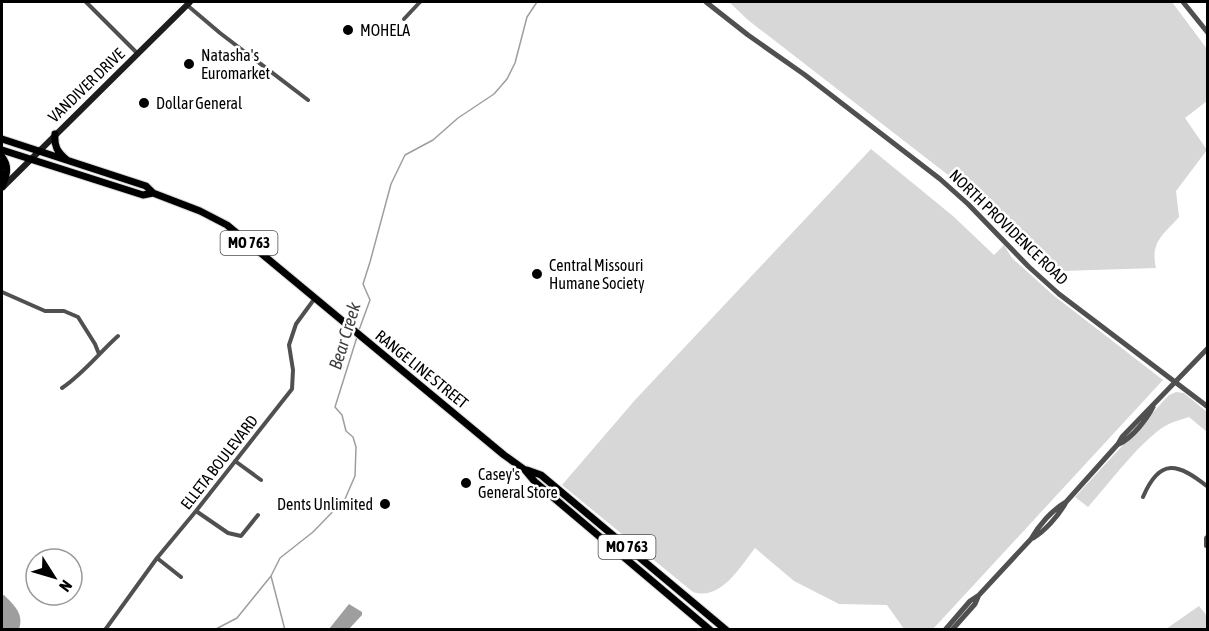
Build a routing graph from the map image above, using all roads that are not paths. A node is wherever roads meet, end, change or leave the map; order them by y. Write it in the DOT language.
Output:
graph roads {
  1 [pos="86,2"];
  2 [pos="420,2"];
  3 [pos="706,2"];
  4 [pos="1183,2"];
  5 [pos="188,3"];
  6 [pos="404,19"];
  7 [pos="1208,33"];
  8 [pos="137,53"];
  9 [pos="308,100"];
  10 [pos="55,134"];
  11 [pos="2,139"];
  12 [pos="2,150"];
  13 [pos="37,152"];
  14 [pos="2,158"];
  15 [pos="30,159"];
  16 [pos="69,162"];
  17 [pos="2,188"];
  18 [pos="153,194"];
  19 [pos="2,292"];
  20 [pos="315,297"];
  21 [pos="118,336"];
  22 [pos="1208,348"];
  23 [pos="99,354"];
  24 [pos="1176,382"];
  25 [pos="62,388"];
  26 [pos="1208,407"];
  27 [pos="235,460"];
  28 [pos="525,470"];
  29 [pos="261,480"];
  30 [pos="1208,487"];
  31 [pos="1143,497"];
  32 [pos="196,511"];
  33 [pos="258,515"];
  34 [pos="1208,536"];
  35 [pos="1206,546"];
  36 [pos="157,558"];
  37 [pos="645,575"];
  38 [pos="181,577"];
  39 [pos="979,596"];
  40 [pos="707,614"];
  41 [pos="707,627"];
  42 [pos="105,630"];
  43 [pos="717,630"];
  44 [pos="726,630"];
  45 [pos="945,630"];
  46 [pos="952,630"];
  1 -- 8 [label="street"];
  2 -- 6 [label="street"];
  3 -- 24 [label="street, NORTH PROVIDENCE ROAD"];
  4 -- 7 [label="street"];
  5 -- 8 [label="main road, VANDIVER DRIVE"];
  5 -- 9 [label="street"];
  8 -- 10 [label="main road, VANDIVER DRIVE"];
  10 -- 13 [label="main road, VANDIVER DRIVE"];
  10 -- 16 [label="main road"];
  11 -- 13 [label="main road, RANGE LINE STREET / MO 763"];
  12 -- 15 [label="main road, RANGE LINE STREET / MO 763"];
  13 -- 15 [label="main road, VANDIVER DRIVE"];
  13 -- 16 [label="main road, RANGE LINE STREET / MO 763"];
  14 -- 17 [label="main road"];
  15 -- 17 [label="main road, VANDIVER DRIVE"];
  15 -- 18 [label="main road, RANGE LINE STREET / MO 763"];
  16 -- 18 [label="main road, RANGE LINE STREET / MO 763"];
  18 -- 20 [label="main road, RANGE LINE STREET / MO 763"];
  19 -- 23 [label="street"];
  20 -- 27 [label="street, ELLETA BOULEVARD"];
  20 -- 28 [label="main road, RANGE LINE STREET / MO 763"];
  21 -- 23 [label="street"];
  22 -- 24 [label="street"];
  23 -- 25 [label="street"];
  24 -- 26 [label="street, NORTH PROVIDENCE ROAD"];
  24 -- 39 [label="street"];
  27 -- 29 [label="street"];
  27 -- 32 [label="street, ELLETA BOULEVARD"];
  28 -- 37 [label="main road, RANGE LINE STREET / MO 763"];
  28 -- 40 [label="main road, RANGE LINE STREET / MO 763"];
  30 -- 31 [label="street"];
  32 -- 33 [label="street"];
  32 -- 36 [label="street, ELLETA BOULEVARD"];
  34 -- 35 [label="street"];
  36 -- 38 [label="street"];
  36 -- 42 [label="street, ELLETA BOULEVARD"];
  37 -- 40 [label="main road"];
  37 -- 41 [label="main road, RANGE LINE STREET / MO 763"];
  39 -- 45 [label="street"];
  39 -- 46 [label="street"];
  40 -- 44 [label="main road, RANGE LINE STREET / MO 763"];
  41 -- 43 [label="main road, RANGE LINE STREET"];
}
